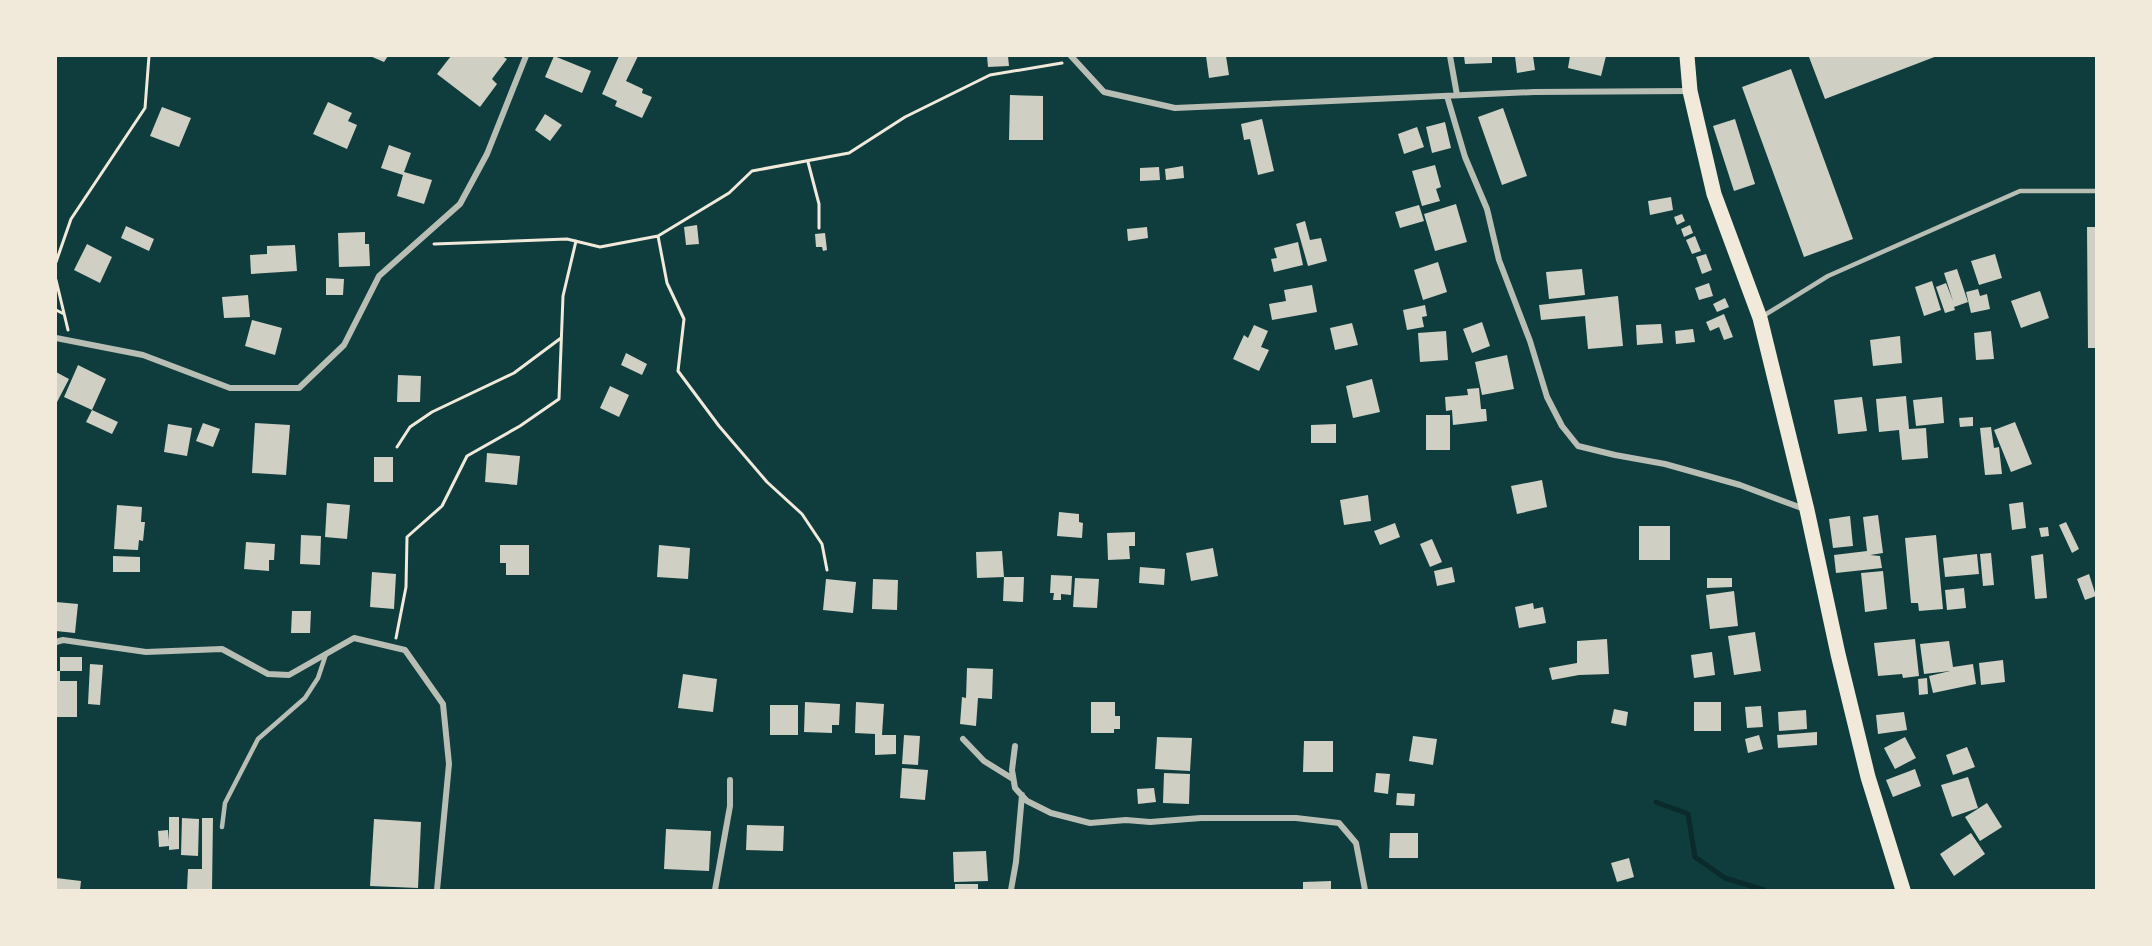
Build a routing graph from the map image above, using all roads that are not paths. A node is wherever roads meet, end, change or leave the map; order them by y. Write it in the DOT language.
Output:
graph roads {
  1 [pos="526,56"];
  2 [pos="1450,56"];
  3 [pos="1687,56"];
  4 [pos="1073,58"];
  5 [pos="1690,91"];
  6 [pos="1457,95"];
  7 [pos="1447,96"];
  8 [pos="2097,190"];
  9 [pos="1760,318"];
  10 [pos="56,338"];
  11 [pos="1807,510"];
  12 [pos="56,642"];
  13 [pos="327,653"];
  14 [pos="963,739"];
  15 [pos="1015,746"];
  16 [pos="1013,779"];
  17 [pos="730,780"];
  18 [pos="1022,795"];
  19 [pos="222,827"];
  20 [pos="437,891"];
  21 [pos="715,891"];
  22 [pos="1011,891"];
  23 [pos="1365,891"];
  24 [pos="1904,891"];
  1 -- 10 [label="street"];
  2 -- 6 [label="street"];
  3 -- 5 [label="main road"];
  4 -- 7 [label="street"];
  5 -- 6 [label="street"];
  5 -- 9 [label="main road"];
  6 -- 7 [label="street"];
  7 -- 11 [label="street"];
  8 -- 9 [label="lane"];
  9 -- 11 [label="main road"];
  11 -- 24 [label="main road"];
  12 -- 13 [label="street"];
  13 -- 19 [label="lane"];
  13 -- 20 [label="street"];
  14 -- 16 [label="street"];
  15 -- 16 [label="street"];
  16 -- 18 [label="street"];
  17 -- 21 [label="street"];
  18 -- 22 [label="street"];
  18 -- 23 [label="street"];
}
